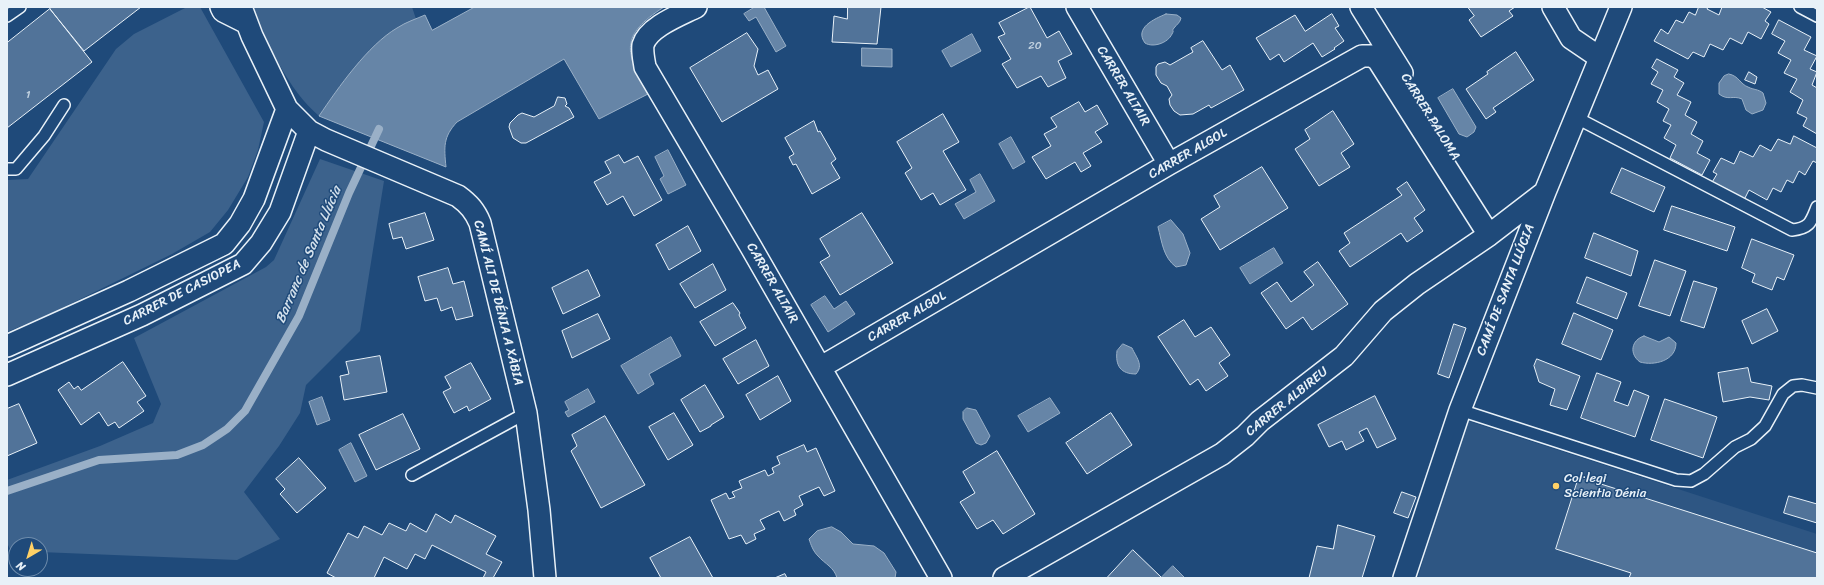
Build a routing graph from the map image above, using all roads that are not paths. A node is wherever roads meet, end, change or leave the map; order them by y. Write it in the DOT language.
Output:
graph roads {
  1 [pos="20,7"];
  2 [pos="221,7"];
  3 [pos="696,7"];
  4 [pos="1077,7"];
  5 [pos="1361,7"];
  6 [pos="1553,7"];
  7 [pos="1621,7"];
  8 [pos="1800,7"];
  9 [pos="244,15"];
  10 [pos="7,16"];
  11 [pos="1817,16"];
  12 [pos="1599,57"];
  13 [pos="64,105"];
  14 [pos="287,109"];
  15 [pos="1575,117"];
  16 [pos="318,135"];
  17 [pos="1169,164"];
  18 [pos="7,169"];
  19 [pos="1545,192"];
  20 [pos="1817,207"];
  21 [pos="1494,232"];
  22 [pos="7,346"];
  23 [pos="821,367"];
  24 [pos="7,375"];
  25 [pos="1817,388"];
  26 [pos="1460,410"];
  27 [pos="526,413"];
  28 [pos="412,475"];
  29 [pos="545,578"];
  30 [pos="941,578"];
  31 [pos="1004,578"];
  32 [pos="1404,578"];
  1 -- 10 [label="lane"];
  2 -- 9 [label="street"];
  3 -- 23 [label="street, CARRER ALTAIR"];
  4 -- 17 [label="street, CARRER ALTAIR"];
  5 -- 21 [label="street, CARRER PALOMA"];
  6 -- 12 [label="street"];
  7 -- 12 [label="street, CAMÍ DE SANTA LLÚCIA"];
  8 -- 11 [label="lane"];
  9 -- 14 [label="street, CAMÍ ALT DE DÉNIA A XÀBIA"];
  12 -- 15 [label="street, CAMÍ DE SANTA LLÚCIA"];
  13 -- 18 [label="lane"];
  14 -- 16 [label="street, CAMÍ ALT DE DÉNIA A XÀBIA"];
  14 -- 22 [label="street, CARRER DE CASIOPEA"];
  15 -- 19 [label="street, CAMÍ DE SANTA LLÚCIA"];
  15 -- 20 [label="lane"];
  16 -- 24 [label="street, CARRER DE CASIOPEA"];
  16 -- 27 [label="street, CAMÍ ALT DE DÉNIA A XÀBIA"];
  17 -- 21 [label="street, CARRER ALGOL"];
  17 -- 23 [label="street, CARRER ALGOL"];
  19 -- 21 [label="street, CARRER ALBIREU"];
  19 -- 26 [label="street, CAMÍ DE SANTA LLÚCIA"];
  21 -- 31 [label="street, CARRER ALBIREU"];
  23 -- 30 [label="street, CARRER ALTAIR"];
  25 -- 26 [label="lane"];
  26 -- 32 [label="street, CAMÍ DE SANTA LLÚCIA"];
  27 -- 28 [label="lane"];
  27 -- 29 [label="street, CAMÍ ALT DE DÉNIA A XÀBIA"];
}
